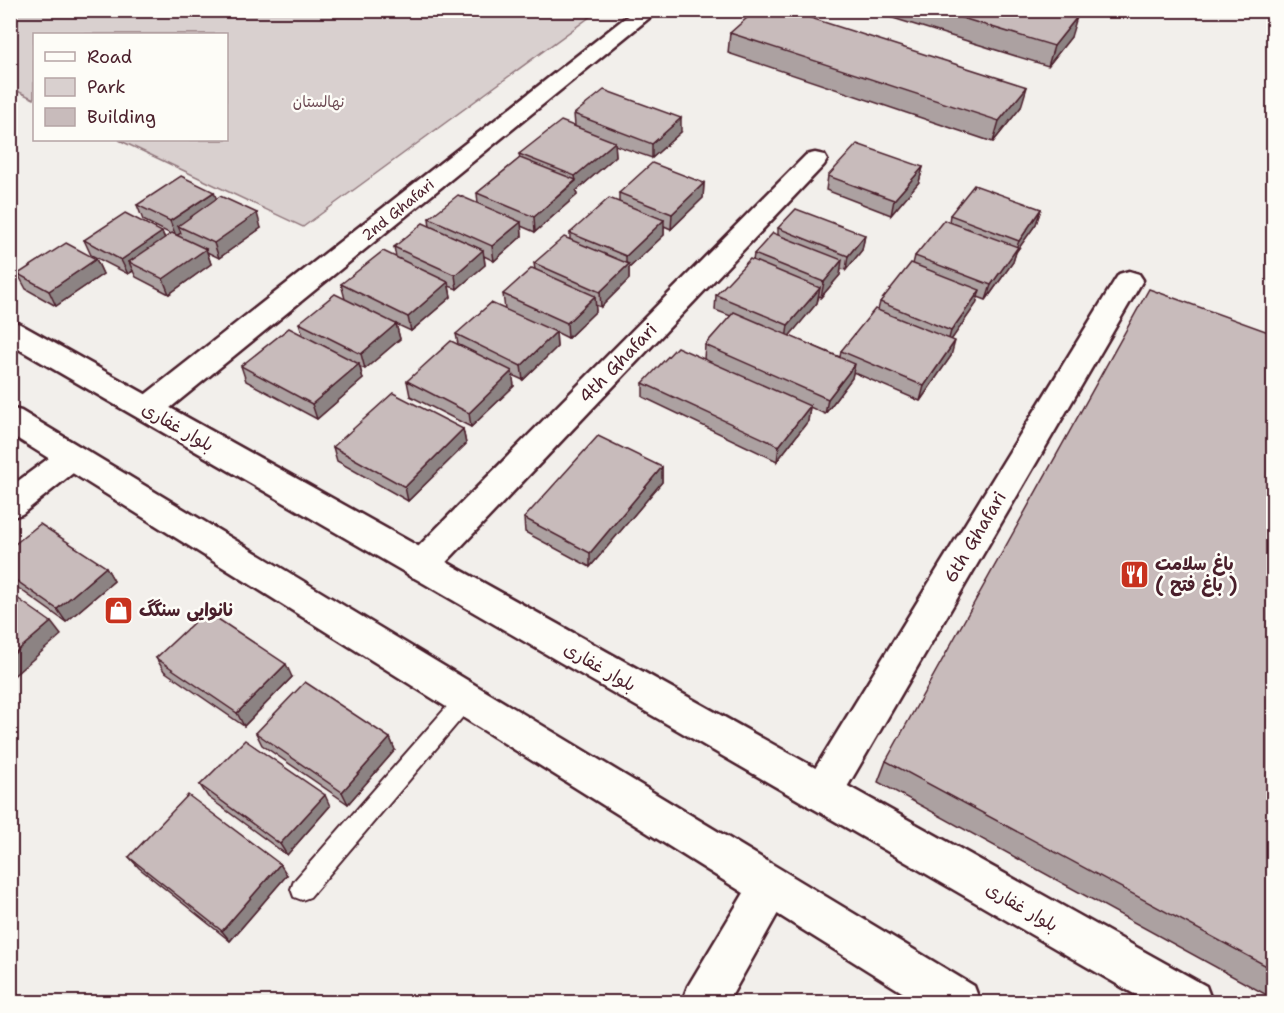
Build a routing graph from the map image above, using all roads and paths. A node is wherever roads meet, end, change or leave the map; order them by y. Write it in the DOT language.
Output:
graph roads {
  1 [pos="649,10"];
  2 [pos="814,160"];
  3 [pos="1129,280"];
  4 [pos="10,332"];
  5 [pos="148,410"];
  6 [pos="10,420"];
  7 [pos="72,457"];
  8 [pos="10,505"];
  9 [pos="421,566"];
  10 [pos="465,700"];
  11 [pos="822,793"];
  12 [pos="771,888"];
  13 [pos="302,889"];
  14 [pos="704,1002"];
  15 [pos="958,1002"];
  16 [pos="1190,1002"];
  1 -- 5 [label="street, 2nd Ghafari"];
  2 -- 9 [label="street, 4th Ghafari"];
  3 -- 11 [label="street, 6th Ghafari"];
  4 -- 5 [label="street, بلوار غفاری"];
  5 -- 9 [label="street, بلوار غفاری"];
  6 -- 7 [label="street"];
  7 -- 8 [label="street"];
  7 -- 10 [label="street"];
  9 -- 11 [label="street, بلوار غفاری"];
  10 -- 12 [label="street"];
  10 -- 13 [label="lane"];
  11 -- 16 [label="street, بلوار غفاری"];
  12 -- 14 [label="street"];
  12 -- 15 [label="street"];
}
